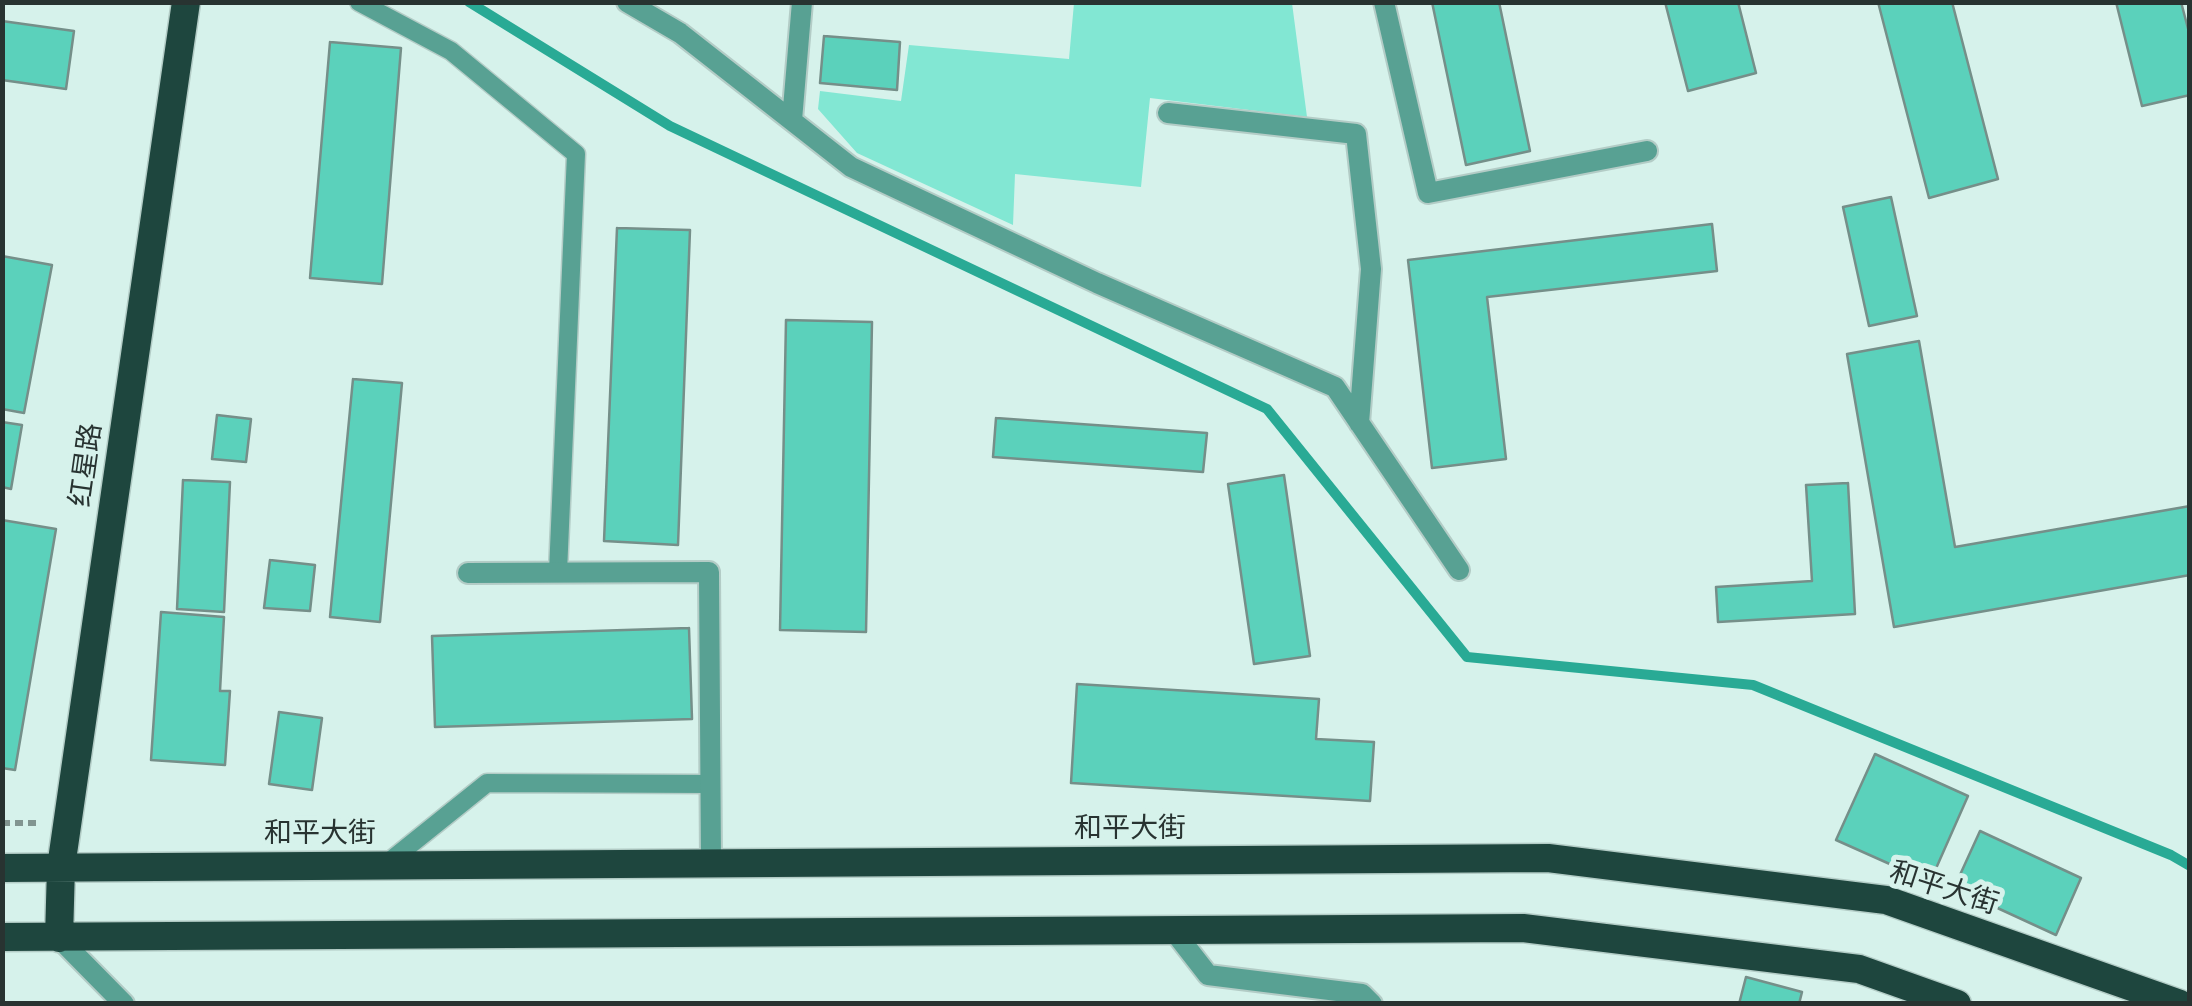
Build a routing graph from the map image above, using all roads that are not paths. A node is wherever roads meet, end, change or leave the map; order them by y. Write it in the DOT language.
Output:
graph roads {
  1 [pos="186,2"];
  2 [pos="359,2"];
  3 [pos="627,2"];
  4 [pos="802,2"];
  5 [pos="1384,2"];
  6 [pos="1168,113"];
  7 [pos="792,120"];
  8 [pos="1646,150"];
  9 [pos="1359,423"];
  10 [pos="1460,570"];
  11 [pos="558,572"];
  12 [pos="468,573"];
  13 [pos="710,784"];
  14 [pos="710,864"];
  15 [pos="385,865"];
  16 [pos="61,867"];
  17 [pos="2,868"];
  18 [pos="1173,930"];
  19 [pos="2,937"];
  20 [pos="59,938"];
  21 [pos="124,1004"];
  22 [pos="1372,1004"];
  23 [pos="1957,1004"];
  24 [pos="2180,1004"];
  1 -- 16 [label="highway, 红星路"];
  2 -- 11 [label="lane"];
  3 -- 7 [label="street"];
  4 -- 7 [label="street"];
  5 -- 8 [label="street"];
  6 -- 9 [label="street"];
  7 -- 9 [label="street"];
  9 -- 10 [label="street"];
  11 -- 12 [label="street"];
  11 -- 13 [label="street"];
  13 -- 14 [label="street"];
  13 -- 15 [label="lane"];
  14 -- 15 [label="highway, 和平大街"];
  14 -- 24 [label="highway, 和平大街"];
  15 -- 16 [label="highway, 和平大街"];
  16 -- 17 [label="highway, 和平大街"];
  16 -- 20 [label="highway, 红星路"];
  18 -- 20 [label="highway"];
  18 -- 22 [label="street"];
  18 -- 23 [label="highway"];
  19 -- 20 [label="highway"];
  20 -- 21 [label="street"];
}
